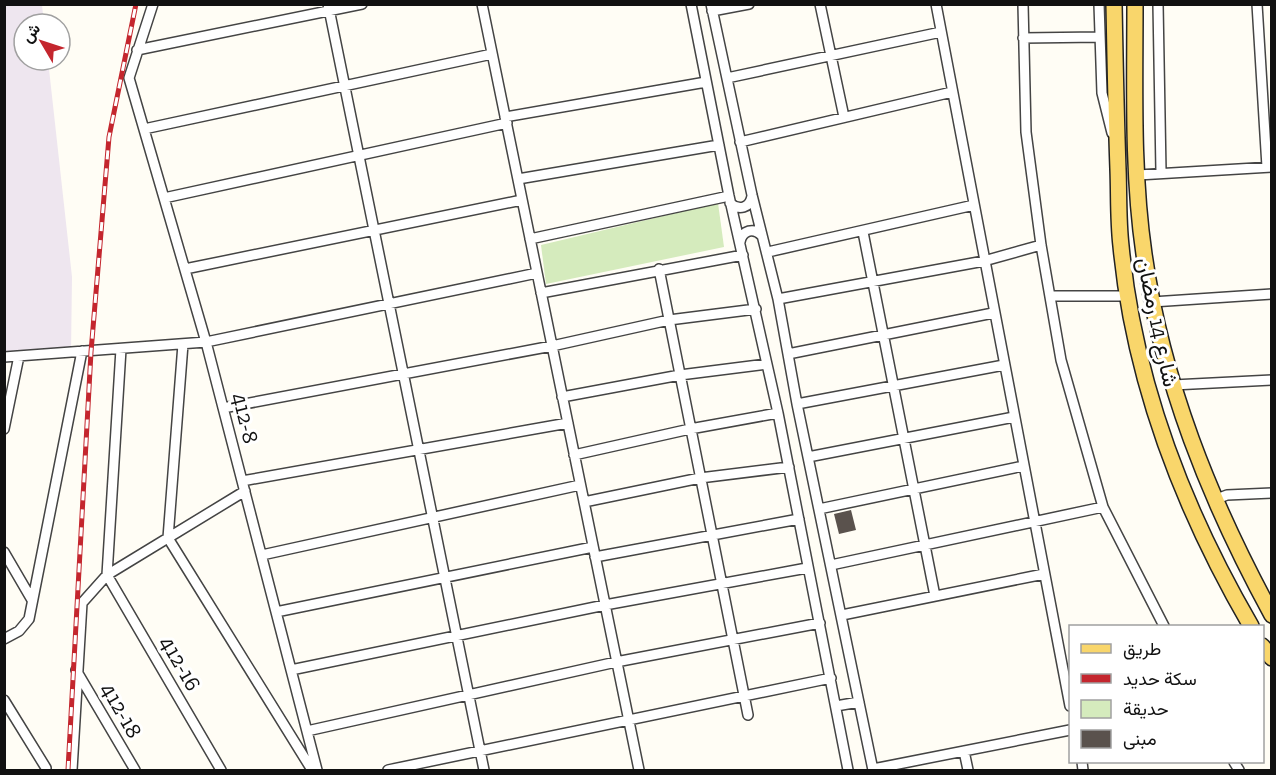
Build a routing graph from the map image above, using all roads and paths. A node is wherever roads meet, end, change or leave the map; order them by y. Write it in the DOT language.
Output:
graph roads {
  1 [pos="153,4"];
  2 [pos="362,4"];
  3 [pos="482,4"];
  4 [pos="691,4"];
  5 [pos="749,4"];
  6 [pos="820,4"];
  7 [pos="936,4"];
  8 [pos="1023,4"];
  9 [pos="1100,4"];
  10 [pos="1114,4"];
  11 [pos="1135,4"];
  12 [pos="1158,4"];
  13 [pos="1257,4"];
  14 [pos="329,8"];
  15 [pos="712,8"];
  16 [pos="941,32"];
  17 [pos="1100,37"];
  18 [pos="1023,38"];
  19 [pos="137,50"];
  20 [pos="492,54"];
  21 [pos="831,56"];
  22 [pos="727,78"];
  23 [pos="706,82"];
  24 [pos="345,86"];
  25 [pos="952,92"];
  26 [pos="844,117"];
  27 [pos="506,120"];
  28 [pos="144,129"];
  29 [pos="740,142"];
  30 [pos="720,146"];
  31 [pos="1118,151"];
  32 [pos="359,155"];
  33 [pos="1269,167"];
  34 [pos="1161,172"];
  35 [pos="1138,175"];
  36 [pos="518,179"];
  37 [pos="752,195"];
  38 [pos="164,198"];
  39 [pos="522,200"];
  40 [pos="730,200"];
  41 [pos="974,205"];
  42 [pos="374,230"];
  43 [pos="863,232"];
  44 [pos="762,236"];
  45 [pos="530,239"];
  46 [pos="740,243"];
  47 [pos="1041,245"];
  48 [pos="768,252"];
  49 [pos="743,255"];
  50 [pos="984,261"];
  51 [pos="185,269"];
  52 [pos="659,269"];
  53 [pos="537,273"];
  54 [pos="873,282"];
  55 [pos="541,293"];
  56 [pos="1272,294"];
  57 [pos="1050,296"];
  58 [pos="1128,296"];
  59 [pos="778,299"];
  60 [pos="1152,302"];
  61 [pos="389,303"];
  62 [pos="756,309"];
  63 [pos="993,313"];
  64 [pos="669,320"];
  65 [pos="883,333"];
  66 [pos="206,342"];
  67 [pos="183,345"];
  68 [pos="552,346"];
  69 [pos="121,349"];
  70 [pos="82,351"];
  71 [pos="788,354"];
  72 [pos="19,356"];
  73 [pos="4,357"];
  74 [pos="767,364"];
  75 [pos="1004,365"];
  76 [pos="404,374"];
  77 [pos="680,375"];
  78 [pos="1272,380"];
  79 [pos="1173,385"];
  80 [pos="893,386"];
  81 [pos="562,397"];
  82 [pos="797,404"];
  83 [pos="224,408"];
  84 [pos="778,413"];
  85 [pos="1014,417"];
  86 [pos="568,423"];
  87 [pos="4,429"];
  88 [pos="690,429"];
  89 [pos="904,439"];
  90 [pos="419,450"];
  91 [pos="574,455"];
  92 [pos="808,457"];
  93 [pos="1023,466"];
  94 [pos="789,467"];
  95 [pos="700,478"];
  96 [pos="580,485"];
  97 [pos="244,486"];
  98 [pos="914,489"];
  99 [pos="1272,493"];
  100 [pos="1214,500"];
  101 [pos="584,502"];
  102 [pos="1103,507"];
  103 [pos="819,509"];
  104 [pos="433,518"];
  105 [pos="799,519"];
  106 [pos="1034,521"];
  107 [pos="712,535"];
  108 [pos="168,538"];
  109 [pos="925,546"];
  110 [pos="4,552"];
  111 [pos="594,552"];
  112 [pos="262,555"];
  113 [pos="831,565"];
  114 [pos="807,568"];
  115 [pos="1044,574"];
  116 [pos="107,575"];
  117 [pos="444,576"];
  118 [pos="721,585"];
  119 [pos="935,596"];
  120 [pos="33,600"];
  121 [pos="605,605"];
  122 [pos="276,612"];
  123 [pos="842,615"];
  124 [pos="1272,615"];
  125 [pos="820,623"];
  126 [pos="1163,625"];
  127 [pos="1250,625"];
  128 [pos="457,637"];
  129 [pos="4,639"];
  130 [pos="732,639"];
  131 [pos="616,662"];
  132 [pos="76,670"];
  133 [pos="291,670"];
  134 [pos="831,678"];
  135 [pos="469,695"];
  136 [pos="744,695"];
  137 [pos="1069,696"];
  138 [pos="4,700"];
  139 [pos="859,702"];
  140 [pos="836,706"];
  141 [pos="747,716"];
  142 [pos="628,721"];
  143 [pos="1069,730"];
  144 [pos="307,731"];
  145 [pos="964,751"];
  146 [pos="480,752"];
  147 [pos="46,768"];
  148 [pos="873,770"];
  149 [pos="72,771"];
  150 [pos="135,771"];
  151 [pos="220,771"];
  152 [pos="312,771"];
  153 [pos="317,771"];
  154 [pos="388,771"];
  155 [pos="484,771"];
  156 [pos="639,771"];
  157 [pos="848,771"];
  158 [pos="968,771"];
  1 -- 19 [label="street"];
  2 -- 14 [label="street"];
  3 -- 20 [label="street"];
  4 -- 23 [label="street"];
  5 -- 15 [label="street"];
  6 -- 21 [label="street"];
  7 -- 16 [label="street"];
  8 -- 18 [label="street"];
  9 -- 17 [label="street"];
  10 -- 31 [label="main road, شارع 14 رمضان"];
  11 -- 35 [label="main road, شارع 14 رمضان"];
  12 -- 34 [label="street"];
  13 -- 33 [label="street"];
  14 -- 19 [label="street"];
  14 -- 24 [label="street"];
  15 -- 22 [label="street"];
  16 -- 21 [label="street"];
  16 -- 25 [label="street"];
  17 -- 18 [label="street"];
  17 -- 31 [label="street"];
  18 -- 47 [label="street"];
  19 -- 28 [label="street, 412-8"];
  20 -- 24 [label="street"];
  20 -- 27 [label="street"];
  21 -- 22 [label="street"];
  21 -- 26 [label="street"];
  22 -- 29 [label="street"];
  23 -- 27 [label="street"];
  23 -- 30 [label="street"];
  24 -- 28 [label="street"];
  24 -- 32 [label="street"];
  25 -- 26 [label="street"];
  25 -- 41 [label="street"];
  26 -- 29 [label="street"];
  27 -- 32 [label="street"];
  27 -- 36 [label="street"];
  28 -- 38 [label="street, 412-8"];
  29 -- 37 [label="street"];
  30 -- 36 [label="street"];
  30 -- 40 [label="street"];
  31 -- 58 [label="main road, شارع 14 رمضان"];
  32 -- 38 [label="street"];
  32 -- 42 [label="street"];
  33 -- 34 [label="street"];
  34 -- 35 [label="street"];
  35 -- 60 [label="main road, شارع 14 رمضان"];
  36 -- 39 [label="street"];
  37 -- 40 [label="street"];
  37 -- 44 [label="street"];
  38 -- 51 [label="street, 412-8"];
  39 -- 42 [label="street"];
  39 -- 45 [label="street"];
  40 -- 45 [label="street"];
  40 -- 46 [label="street"];
  41 -- 43 [label="street"];
  41 -- 50 [label="street"];
  42 -- 51 [label="street"];
  42 -- 61 [label="street"];
  43 -- 48 [label="street"];
  43 -- 54 [label="street"];
  44 -- 46 [label="street"];
  44 -- 48 [label="street"];
  45 -- 53 [label="street"];
  46 -- 49 [label="street"];
  47 -- 50 [label="street"];
  47 -- 57 [label="street"];
  48 -- 59 [label="street"];
  49 -- 52 [label="street"];
  49 -- 62 [label="street"];
  50 -- 54 [label="street"];
  50 -- 63 [label="street"];
  51 -- 66 [label="street, 412-8"];
  52 -- 55 [label="street"];
  52 -- 64 [label="street"];
  53 -- 55 [label="street"];
  53 -- 61 [label="street"];
  54 -- 59 [label="street"];
  54 -- 65 [label="street"];
  55 -- 68 [label="street"];
  56 -- 60 [label="street"];
  57 -- 58 [label="street"];
  57 -- 102 [label="street"];
  58 -- 127 [label="main road, شارع 14 رمضان"];
  59 -- 71 [label="street"];
  60 -- 79 [label="main road, شارع 14 رمضان"];
  61 -- 66 [label="street"];
  61 -- 76 [label="street"];
  62 -- 64 [label="street"];
  62 -- 74 [label="street"];
  63 -- 65 [label="street"];
  63 -- 75 [label="street"];
  64 -- 68 [label="street"];
  64 -- 77 [label="street"];
  65 -- 71 [label="street"];
  65 -- 80 [label="street"];
  66 -- 67 [label="street"];
  66 -- 83 [label="street, 412-8"];
  67 -- 69 [label="street"];
  67 -- 108 [label="street"];
  68 -- 76 [label="street"];
  68 -- 81 [label="street"];
  69 -- 70 [label="street"];
  69 -- 116 [label="street"];
  70 -- 72 [label="street"];
  70 -- 120 [label="street"];
  71 -- 82 [label="street"];
  72 -- 73 [label="street"];
  72 -- 87 [label="street"];
  74 -- 77 [label="street"];
  74 -- 84 [label="street"];
  75 -- 80 [label="street"];
  75 -- 85 [label="street"];
  76 -- 83 [label="street"];
  76 -- 90 [label="street"];
  77 -- 81 [label="street"];
  77 -- 88 [label="street"];
  78 -- 79 [label="street"];
  79 -- 100 [label="main road, شارع 14 رمضان"];
  80 -- 82 [label="street"];
  80 -- 89 [label="street"];
  81 -- 86 [label="street"];
  82 -- 92 [label="street"];
  83 -- 97 [label="street, 412-8"];
  84 -- 88 [label="street"];
  84 -- 94 [label="street"];
  85 -- 89 [label="street"];
  85 -- 93 [label="street"];
  86 -- 90 [label="street"];
  86 -- 91 [label="street"];
  88 -- 91 [label="street"];
  88 -- 95 [label="street"];
  89 -- 92 [label="street"];
  89 -- 98 [label="street"];
  90 -- 97 [label="street"];
  90 -- 104 [label="street"];
  91 -- 96 [label="street"];
  92 -- 103 [label="street"];
  93 -- 98 [label="street"];
  93 -- 106 [label="street"];
  94 -- 95 [label="street"];
  94 -- 105 [label="street"];
  95 -- 101 [label="street"];
  95 -- 107 [label="street"];
  96 -- 101 [label="street"];
  96 -- 104 [label="street"];
  97 -- 108 [label="street"];
  97 -- 112 [label="street, 412-8"];
  98 -- 103 [label="street"];
  98 -- 109 [label="street"];
  99 -- 100 [label="street"];
  100 -- 124 [label="main road, شارع 14 رمضان"];
  101 -- 111 [label="street"];
  102 -- 106 [label="street"];
  102 -- 126 [label="street"];
  103 -- 113 [label="street"];
  104 -- 112 [label="street"];
  104 -- 117 [label="street"];
  105 -- 107 [label="street"];
  105 -- 114 [label="street"];
  106 -- 109 [label="street"];
  106 -- 115 [label="street"];
  107 -- 111 [label="street"];
  107 -- 118 [label="street"];
  108 -- 116 [label="street"];
  108 -- 152 [label="street"];
  109 -- 113 [label="street"];
  109 -- 119 [label="street"];
  110 -- 120 [label="street"];
  111 -- 117 [label="street"];
  111 -- 121 [label="street"];
  112 -- 122 [label="street, 412-8"];
  113 -- 123 [label="street"];
  114 -- 118 [label="street"];
  114 -- 125 [label="street"];
  115 -- 119 [label="street"];
  115 -- 137 [label="street"];
  116 -- 132 [label="street"];
  116 -- 151 [label="street, 412-16"];
  117 -- 122 [label="street"];
  117 -- 128 [label="street"];
  118 -- 121 [label="street"];
  118 -- 130 [label="street"];
  119 -- 123 [label="street"];
  120 -- 129 [label="street"];
  121 -- 128 [label="street"];
  121 -- 131 [label="street"];
  122 -- 133 [label="street, 412-8"];
  123 -- 139 [label="street"];
  125 -- 130 [label="street"];
  125 -- 134 [label="street"];
  128 -- 133 [label="street"];
  128 -- 135 [label="street"];
  130 -- 131 [label="street"];
  130 -- 136 [label="street"];
  131 -- 135 [label="street"];
  131 -- 142 [label="street"];
  132 -- 149 [label="street"];
  132 -- 150 [label="street, 412-18"];
  133 -- 144 [label="street, 412-8"];
  134 -- 136 [label="street"];
  134 -- 140 [label="street"];
  135 -- 144 [label="street"];
  135 -- 146 [label="street"];
  136 -- 141 [label="street"];
  136 -- 142 [label="street"];
  138 -- 147 [label="street"];
  139 -- 140 [label="street"];
  139 -- 148 [label="street"];
  140 -- 157 [label="street"];
  142 -- 146 [label="street"];
  142 -- 156 [label="street"];
  143 -- 145 [label="street"];
  144 -- 153 [label="street, 412-8"];
  145 -- 148 [label="street"];
  145 -- 158 [label="street"];
  146 -- 154 [label="street"];
  146 -- 155 [label="street"];
}
